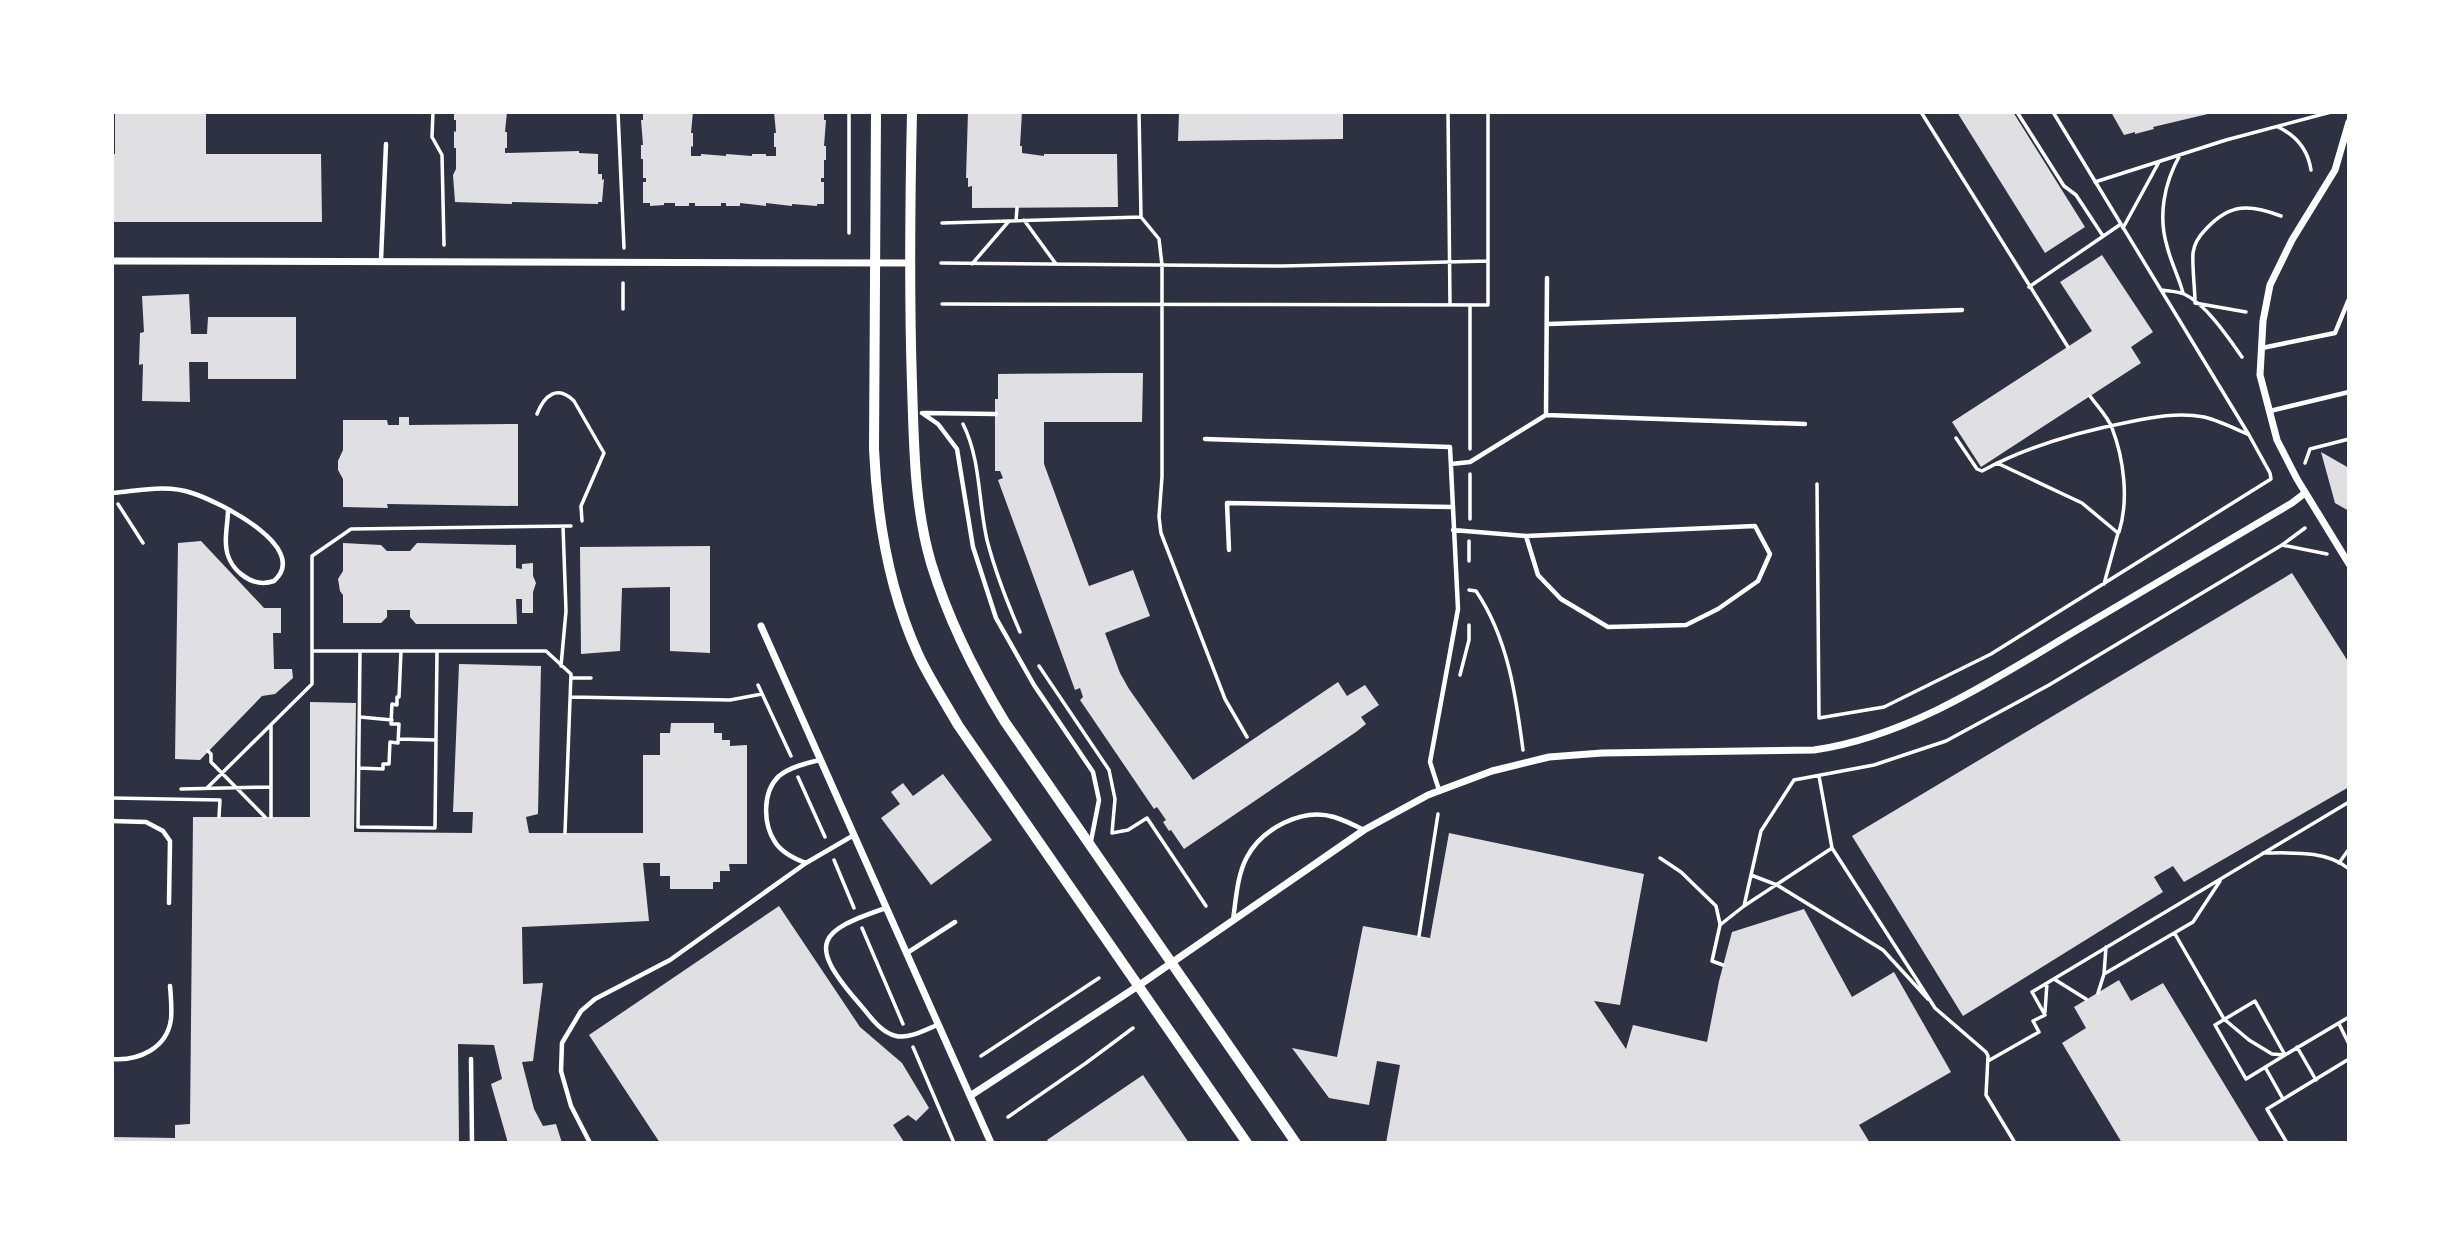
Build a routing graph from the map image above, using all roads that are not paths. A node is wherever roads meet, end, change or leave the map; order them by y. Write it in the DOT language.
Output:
graph roads {
  1 [pos="876,112"];
  2 [pos="912,112"];
  3 [pos="2349,122"];
  4 [pos="386,144"];
  5 [pos="381,260"];
  6 [pos="112,261"];
  7 [pos="876,262"];
  8 [pos="909,263"];
  9 [pos="1547,278"];
  10 [pos="2349,299"];
  11 [pos="1962,310"];
  12 [pos="1548,324"];
  13 [pos="2261,349"];
  14 [pos="2349,392"];
  15 [pos="2269,411"];
  16 [pos="918,413"];
  17 [pos="996,414"];
  18 [pos="1546,415"];
  19 [pos="1805,424"];
  20 [pos="1205,439"];
  21 [pos="1451,464"];
  22 [pos="2305,493"];
  23 [pos="112,494"];
  24 [pos="1452,507"];
  25 [pos="228,510"];
  26 [pos="1453,530"];
  27 [pos="1526,536"];
  28 [pos="1229,550"];
  29 [pos="2349,564"];
  30 [pos="761,626"];
  31 [pos="821,760"];
  32 [pos="1440,791"];
  33 [pos="112,821"];
  34 [pos="1364,830"];
  35 [pos="854,835"];
  36 [pos="1090,845"];
  37 [pos="806,863"];
  38 [pos="169,903"];
  39 [pos="886,908"];
  40 [pos="1233,920"];
  41 [pos="954,922"];
  42 [pos="907,954"];
  43 [pos="1172,962"];
  44 [pos="170,986"];
  45 [pos="1138,986"];
  46 [pos="937,1025"];
  47 [pos="112,1059"];
  48 [pos="471,1059"];
  49 [pos="970,1096"];
  50 [pos="987,1141"];
  51 [pos="472,1143"];
  52 [pos="590,1143"];
  53 [pos="1247,1143"];
  54 [pos="1296,1143"];
  1 -- 7 [label="street"];
  2 -- 8 [label="street"];
  3 -- 13 [label="street"];
  4 -- 5 [label="lane"];
  5 -- 6 [label="street"];
  5 -- 7 [label="street"];
  7 -- 8 [label="street"];
  7 -- 45 [label="street"];
  8 -- 16 [label="street"];
  9 -- 12 [label="lane"];
  10 -- 13 [label="lane"];
  11 -- 12 [label="lane"];
  12 -- 18 [label="lane"];
  13 -- 15 [label="street"];
  14 -- 15 [label="lane"];
  15 -- 22 [label="street"];
  16 -- 17 [label="lane"];
  16 -- 36 [label="street"];
  16 -- 36 [label="lane"];
  18 -- 19 [label="lane"];
  18 -- 21 [label="lane"];
  20 -- 21 [label="lane"];
  21 -- 24 [label="lane"];
  22 -- 29 [label="street"];
  22 -- 32 [label="street"];
  23 -- 25 [label="lane"];
  24 -- 26 [label="lane"];
  24 -- 28 [label="lane"];
  25 -- 25 [label="lane"];
  26 -- 27 [label="lane"];
  26 -- 32 [label="lane"];
  27 -- 27 [label="lane"];
  30 -- 31 [label="street"];
  31 -- 35 [label="street"];
  31 -- 37 [label="lane"];
  32 -- 34 [label="street"];
  33 -- 38 [label="lane"];
  34 -- 40 [label="street"];
  34 -- 40 [label="lane"];
  35 -- 37 [label="lane"];
  35 -- 39 [label="street"];
  36 -- 43 [label="street"];
  37 -- 52 [label="lane"];
  39 -- 42 [label="street"];
  39 -- 46 [label="lane"];
  40 -- 43 [label="street"];
  41 -- 42 [label="lane"];
  42 -- 46 [label="street"];
  43 -- 45 [label="street"];
  43 -- 54 [label="street"];
  44 -- 47 [label="lane"];
  45 -- 49 [label="street"];
  45 -- 53 [label="street"];
  46 -- 49 [label="street"];
  48 -- 51 [label="lane"];
  49 -- 50 [label="street"];
}
